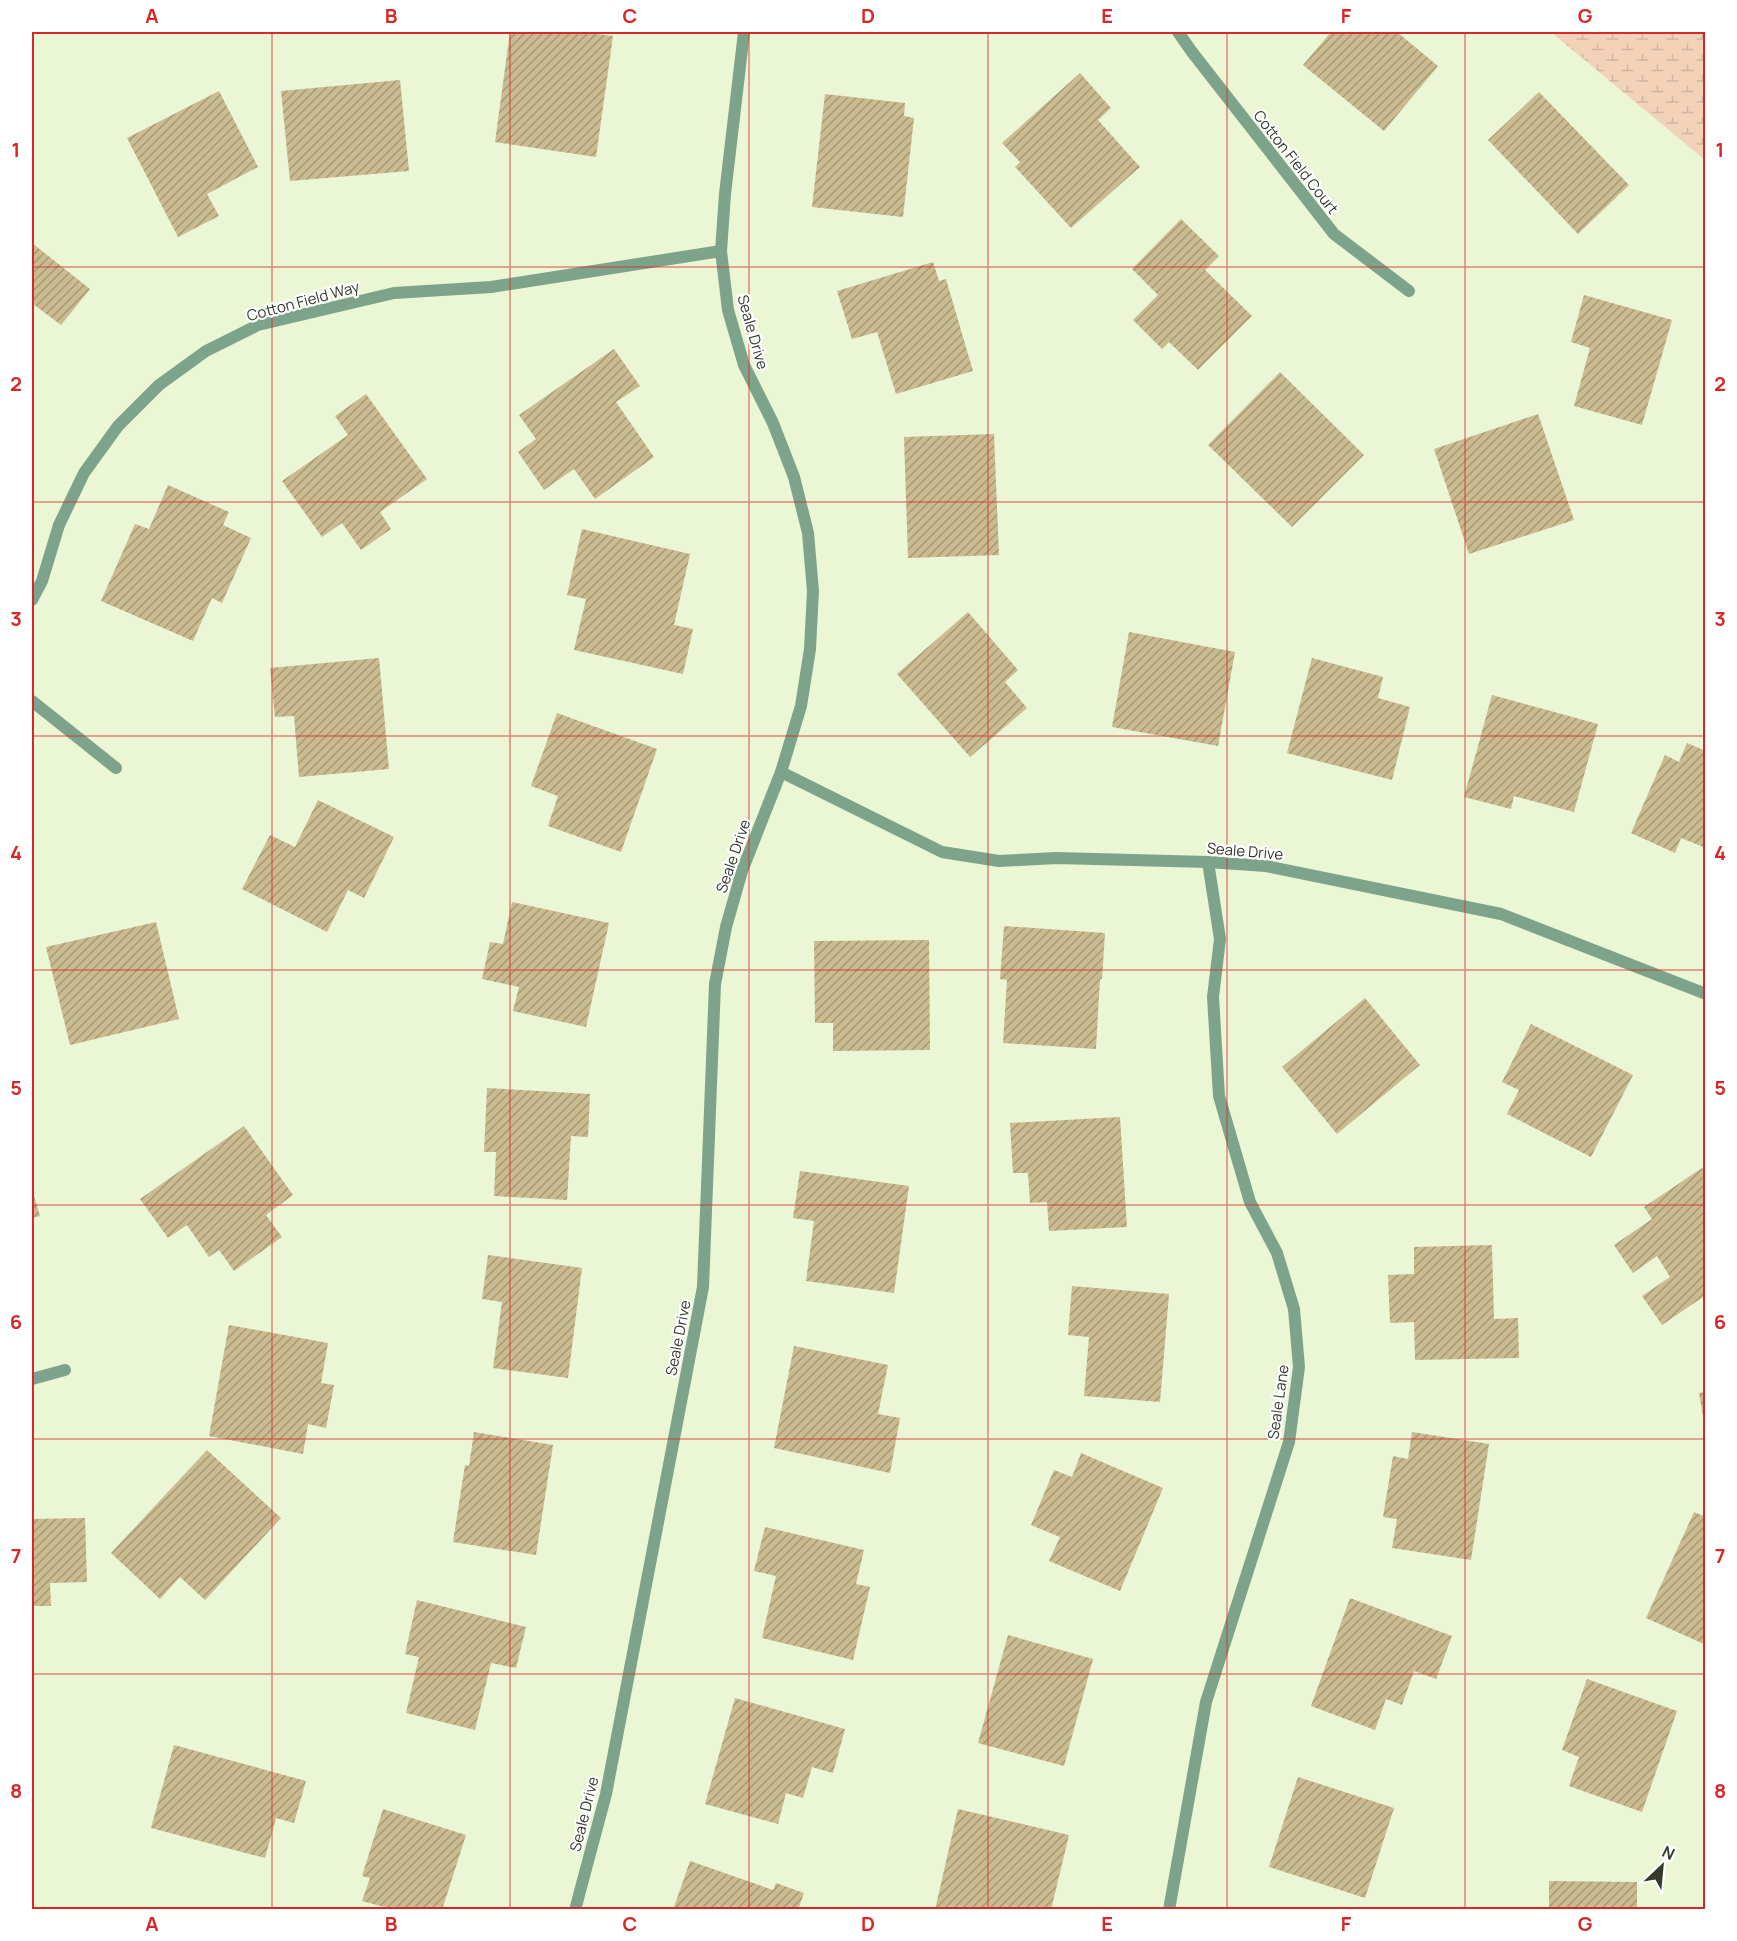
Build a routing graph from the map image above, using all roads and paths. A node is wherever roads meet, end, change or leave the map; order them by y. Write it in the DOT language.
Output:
graph roads {
  1 [pos="744,32"];
  2 [pos="1178,32"];
  3 [pos="721,251"];
  4 [pos="1409,291"];
  5 [pos="32,600"];
  6 [pos="32,701"];
  7 [pos="116,768"];
  8 [pos="781,772"];
  9 [pos="1208,862"];
  10 [pos="1706,994"];
  11 [pos="65,1370"];
  12 [pos="32,1379"];
  13 [pos="575,1910"];
  14 [pos="1169,1910"];
  1 -- 3 [label="street, Seale Drive"];
  2 -- 4 [label="street, Cotton Field Court"];
  3 -- 5 [label="street, Cotton Field Way"];
  3 -- 8 [label="street, Seale Drive"];
  6 -- 7 [label="street"];
  8 -- 9 [label="street, Seale Drive"];
  8 -- 13 [label="street, Seale Drive"];
  9 -- 10 [label="street, Seale Drive"];
  9 -- 14 [label="street, Seale Lane"];
  11 -- 12 [label="street"];
}
